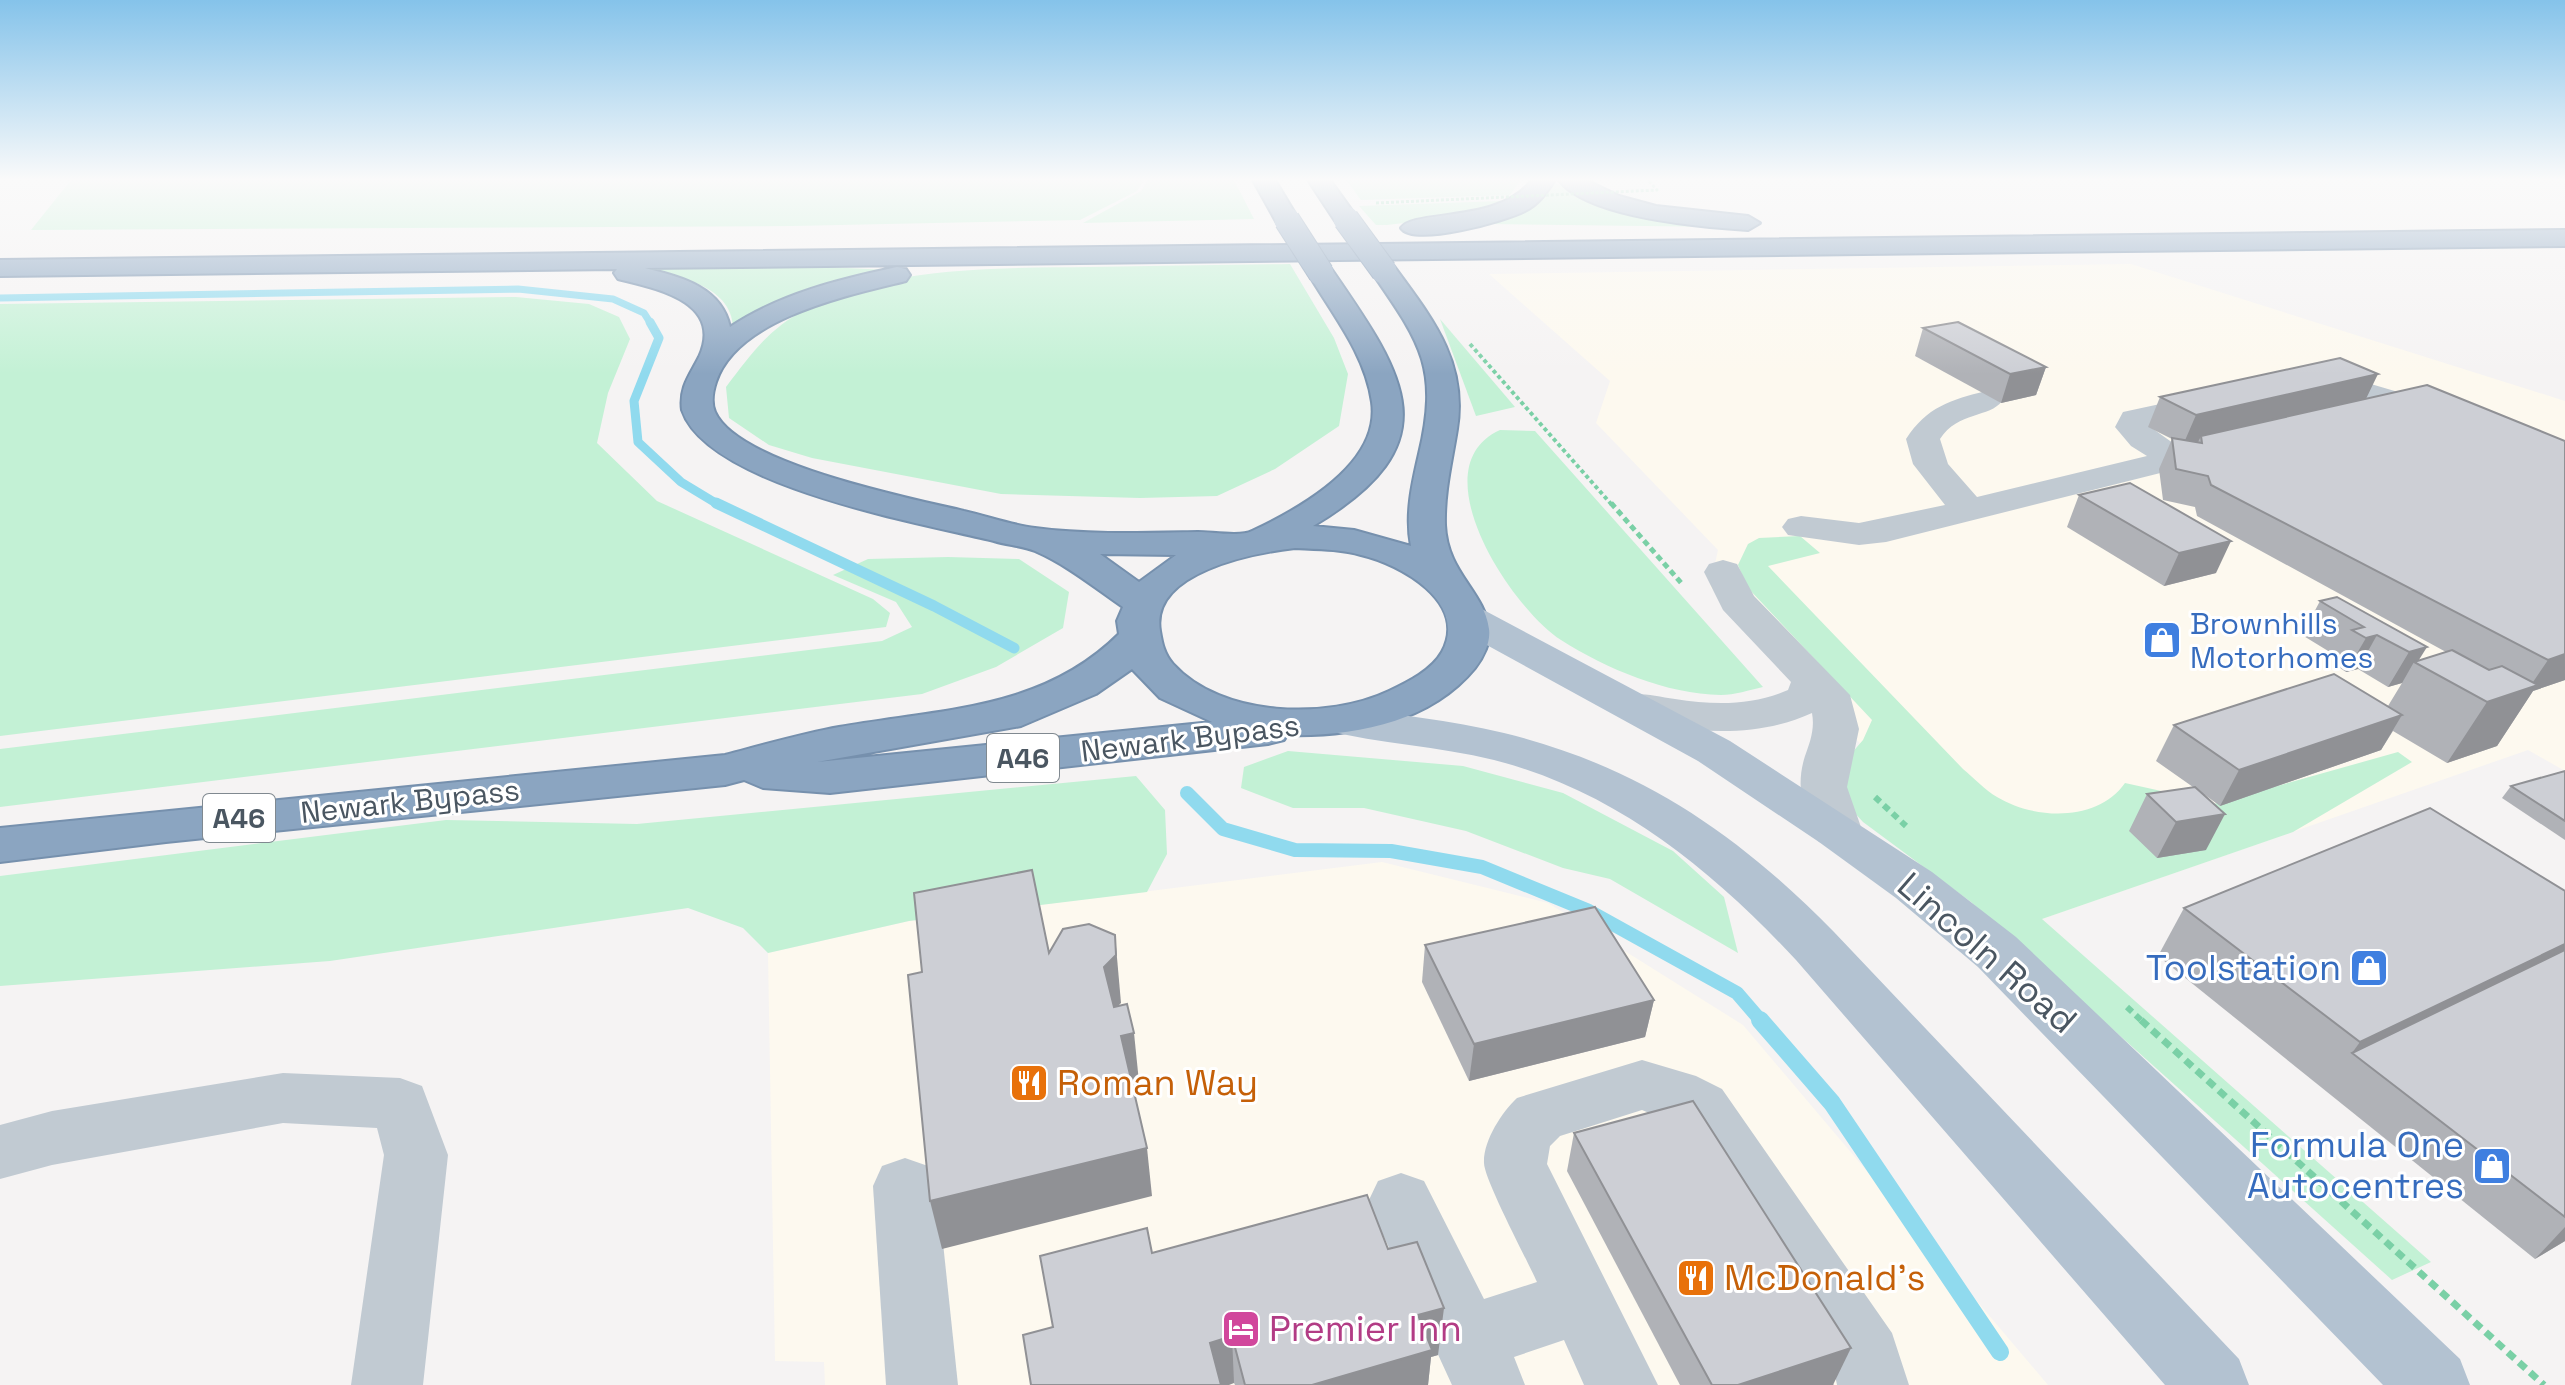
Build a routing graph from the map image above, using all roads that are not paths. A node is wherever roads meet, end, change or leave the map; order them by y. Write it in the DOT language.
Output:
graph roads {
  1 [pos="412,245"];
  2 [pos="1303,245"];
  3 [pos="1358,245"];
  4 [pos="1973,245"];
  5 [pos="0,252"];
  6 [pos="1047,255"];
  7 [pos="449,262"];
  8 [pos="0,268"];
  9 [pos="715,355"];
  10 [pos="2282,387"];
  11 [pos="2238,397"];
  12 [pos="1986,401"];
  13 [pos="2343,419"];
  14 [pos="2252,441"];
  15 [pos="2175,459"];
  16 [pos="1965,511"];
  17 [pos="1801,527"];
  18 [pos="1040,540"];
  19 [pos="1252,541"];
  20 [pos="1707,583"];
  21 [pos="1455,599"];
  22 [pos="1142,621"];
  23 [pos="1813,681"];
  24 [pos="1634,706"];
  25 [pos="1331,721"];
  26 [pos="725,770"];
  27 [pos="1837,830"];
  28 [pos="0,845"];
  29 [pos="0,1152"];
  30 [pos="905,1186"];
  31 [pos="1401,1202"];
  32 [pos="1579,1302"];
  33 [pos="1478,1362"];
  34 [pos="387,1385"];
  35 [pos="922,1385"];
  36 [pos="1622,1385"];
  37 [pos="1873,1385"];
  38 [pos="2213,1385"];
  39 [pos="2434,1385"];
  1 -- 5 [label="highway"];
  2 -- 19 [label="highway, bridge"];
  3 -- 21 [label="highway, bridge"];
  4 -- 6 [label="highway"];
  6 -- 7 [label="highway"];
  6 -- 9 [label="highway"];
  7 -- 8 [label="highway"];
  7 -- 9 [label="highway"];
  9 -- 18 [label="highway"];
  10 -- 13 [label="street"];
  11 -- 15 [label="street"];
  12 -- 16 [label="street"];
  14 -- 15 [label="street"];
  15 -- 16 [label="street"];
  16 -- 17 [label="street"];
  18 -- 19 [label="highway"];
  18 -- 22 [label="highway"];
  19 -- 21 [label="highway"];
  19 -- 22 [label="highway"];
  20 -- 23 [label="street"];
  21 -- 24 [label="main road, Lincoln Road"];
  21 -- 25 [label="highway"];
  22 -- 25 [label="highway"];
  22 -- 26 [label="highway, Newark Bypass / A46"];
  23 -- 24 [label="street"];
  23 -- 27 [label="street"];
  24 -- 27 [label="main road, Lincoln Road"];
  25 -- 26 [label="highway, Newark Bypass / A46"];
  25 -- 38 [label="main road"];
  26 -- 28 [label="highway, Newark Bypass / A46"];
  27 -- 39 [label="main road, Lincoln Road"];
  29 -- 34 [label="street"];
  30 -- 35 [label="street"];
  31 -- 33 [label="street"];
  32 -- 33 [label="street"];
  32 -- 36 [label="street"];
  32 -- 37 [label="street"];
}
